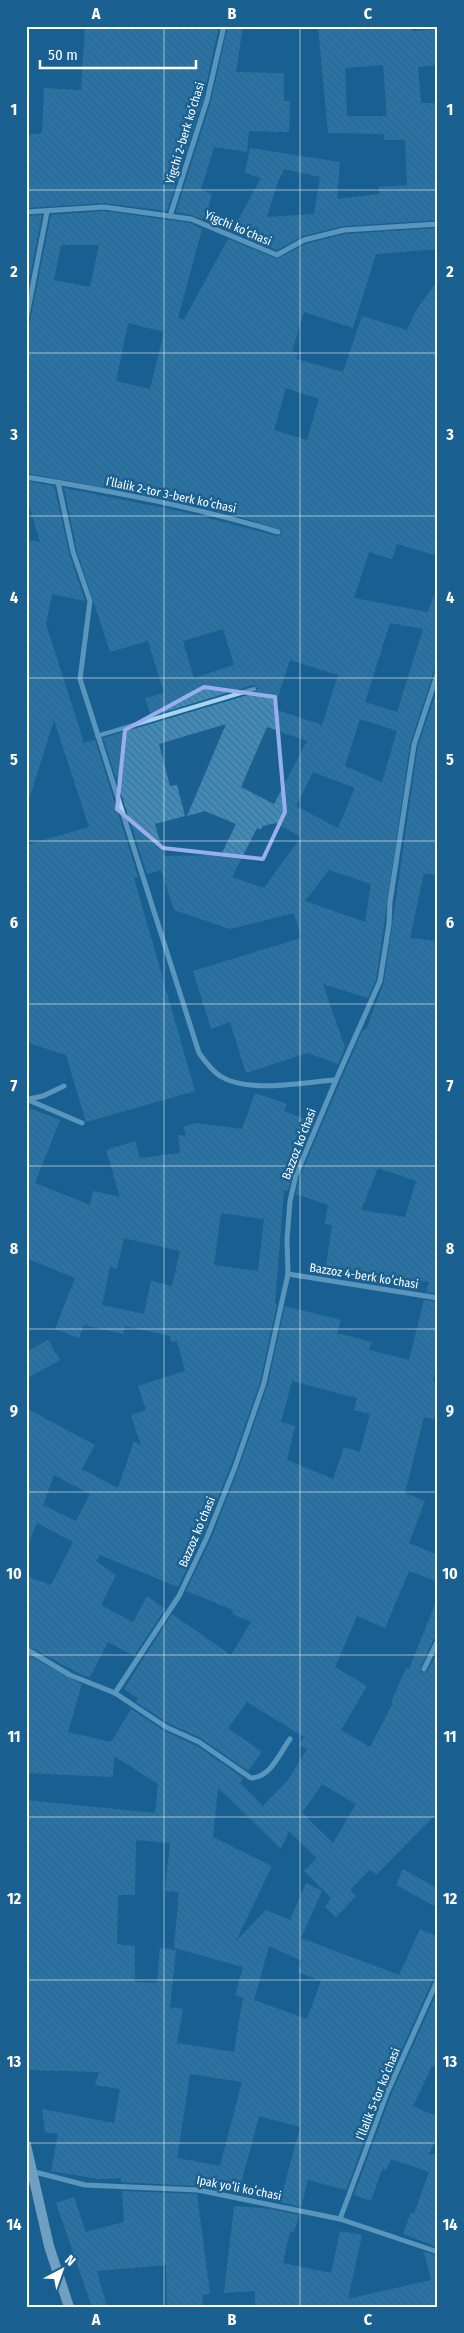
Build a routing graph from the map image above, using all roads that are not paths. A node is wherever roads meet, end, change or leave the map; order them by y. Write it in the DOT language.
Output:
graph roads {
  1 [pos="224,26"];
  2 [pos="26,212"];
  3 [pos="47,212"];
  4 [pos="170,216"];
  5 [pos="438,224"];
  6 [pos="26,320"];
  7 [pos="26,477"];
  8 [pos="58,482"];
  9 [pos="278,532"];
  10 [pos="438,672"];
  11 [pos="254,688"];
  12 [pos="97,736"];
  13 [pos="336,1080"];
  14 [pos="64,1086"];
  15 [pos="26,1099"];
  16 [pos="82,1123"];
  17 [pos="288,1274"];
  18 [pos="438,1298"];
  19 [pos="438,1640"];
  20 [pos="26,1649"];
  21 [pos="424,1669"];
  22 [pos="115,1693"];
  23 [pos="290,1740"];
  24 [pos="438,1979"];
  25 [pos="26,2145"];
  26 [pos="31,2171"];
  27 [pos="340,2218"];
  28 [pos="438,2252"];
  29 [pos="69,2307"];
  1 -- 4 [label="street, Yigchi 2-berk koʻchasi"];
  2 -- 3 [label="street, Yigchi koʻchasi"];
  3 -- 4 [label="street, Yigchi koʻchasi"];
  3 -- 6 [label="street"];
  4 -- 5 [label="street, Yigchi koʻchasi"];
  7 -- 8 [label="street, Iʻllalik 2-tor 3-berk koʻchasi"];
  8 -- 9 [label="street, Iʻllalik 2-tor 3-berk koʻchasi"];
  8 -- 12 [label="street"];
  10 -- 13 [label="street, Bazzoz koʻchasi"];
  11 -- 12 [label="lane"];
  12 -- 13 [label="street"];
  13 -- 17 [label="street, Bazzoz koʻchasi"];
  14 -- 15 [label="street"];
  15 -- 16 [label="street"];
  17 -- 18 [label="street, Bazzoz 4-berk koʻchasi"];
  17 -- 22 [label="street, Bazzoz koʻchasi"];
  19 -- 21 [label="street"];
  20 -- 22 [label="street"];
  22 -- 23 [label="street"];
  24 -- 27 [label="street, Iʻllalik 5-tor koʻchasi"];
  25 -- 26 [label="street"];
  26 -- 27 [label="street, Ipak yoʻli koʻchasi"];
  26 -- 29 [label="street"];
  27 -- 28 [label="street, Ipak yoʻli koʻchasi"];
}
